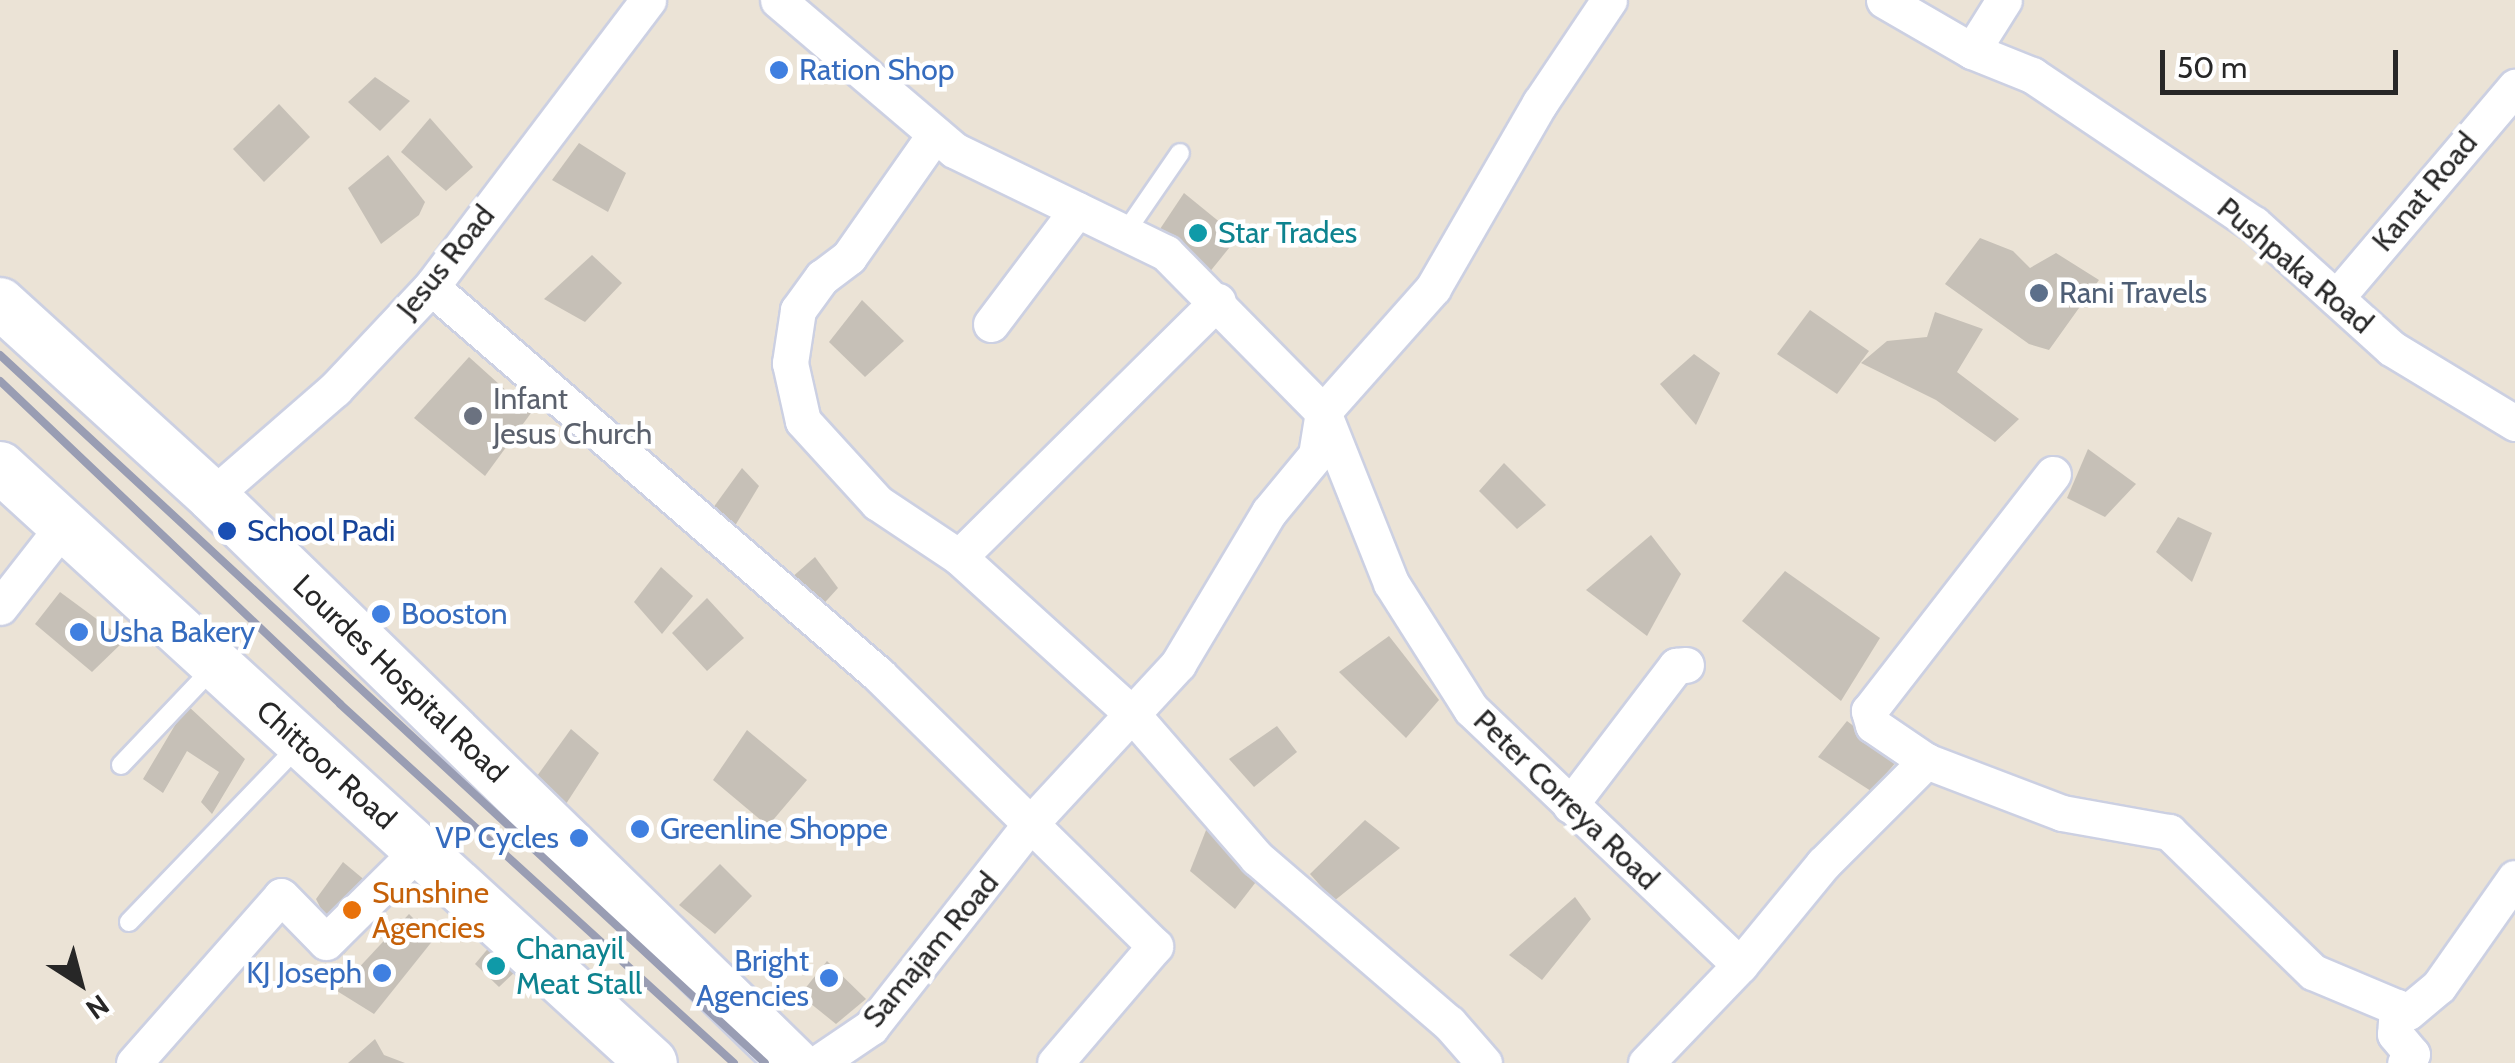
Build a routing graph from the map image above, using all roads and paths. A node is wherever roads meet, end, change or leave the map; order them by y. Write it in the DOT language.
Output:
graph roads {
  1 [pos="648,0"];
  2 [pos="778,0"];
  3 [pos="1609,0"];
  4 [pos="1884,0"];
  5 [pos="2004,0"];
  6 [pos="1972,50"];
  7 [pos="2515,86"];
  8 [pos="935,134"];
  9 [pos="1180,153"];
  10 [pos="1077,210"];
  11 [pos="1125,233"];
  12 [pos="431,287"];
  13 [pos="2336,298"];
  14 [pos="1218,301"];
  15 [pos="0,303"];
  16 [pos="992,324"];
  17 [pos="1323,412"];
  18 [pos="2515,424"];
  19 [pos="0,467"];
  20 [pos="2053,474"];
  21 [pos="212,496"];
  22 [pos="64,525"];
  23 [pos="959,558"];
  24 [pos="0,607"];
  25 [pos="216,665"];
  26 [pos="1686,665"];
  27 [pos="1132,713"];
  28 [pos="301,743"];
  29 [pos="1926,761"];
  30 [pos="121,765"];
  31 [pos="1570,805"];
  32 [pos="1030,824"];
  33 [pos="419,850"];
  34 [pos="2515,878"];
  35 [pos="129,922"];
  36 [pos="1740,966"];
  37 [pos="2397,1007"];
  38 [pos="134,1063"];
  39 [pos="652,1063"];
  40 [pos="794,1063"];
  41 [pos="818,1063"];
  42 [pos="1055,1063"];
  43 [pos="1484,1063"];
  44 [pos="1646,1063"];
  45 [pos="2404,1063"];
  1 -- 12 [label="street, Jesus Road"];
  2 -- 8 [label="street, Peter Correya Road"];
  3 -- 17 [label="street"];
  4 -- 6 [label="street, Pushpaka Road"];
  5 -- 6 [label="street"];
  6 -- 13 [label="street, Pushpaka Road"];
  7 -- 13 [label="street, Kanat Road"];
  8 -- 10 [label="street, Peter Correya Road"];
  8 -- 23 [label="street"];
  9 -- 11 [label="lane"];
  10 -- 11 [label="street, Peter Correya Road"];
  10 -- 16 [label="street"];
  11 -- 14 [label="street, Peter Correya Road"];
  12 -- 21 [label="street, Jesus Road"];
  12 -- 32 [label="street"];
  13 -- 18 [label="street, Pushpaka Road"];
  14 -- 17 [label="street, Peter Correya Road"];
  14 -- 23 [label="street"];
  15 -- 21 [label="street, Lourdes Hospital Road"];
  17 -- 27 [label="street, Samajam Road"];
  17 -- 31 [label="street, Peter Correya Road"];
  19 -- 22 [label="street, Chittoor Road"];
  20 -- 29 [label="street"];
  21 -- 40 [label="street, Lourdes Hospital Road"];
  22 -- 24 [label="street"];
  22 -- 25 [label="street, Chittoor Road"];
  23 -- 27 [label="street"];
  25 -- 28 [label="street, Chittoor Road"];
  25 -- 30 [label="lane"];
  26 -- 31 [label="street"];
  27 -- 32 [label="street, Samajam Road"];
  27 -- 43 [label="street"];
  28 -- 33 [label="street, Chittoor Road"];
  28 -- 35 [label="lane"];
  29 -- 36 [label="street"];
  29 -- 37 [label="street"];
  31 -- 36 [label="street, Peter Correya Road"];
  32 -- 41 [label="street, Samajam Road"];
  32 -- 42 [label="street"];
  33 -- 38 [label="street"];
  33 -- 39 [label="street, Chittoor Road"];
  34 -- 37 [label="street"];
  36 -- 44 [label="street"];
  37 -- 45 [label="street"];
}
